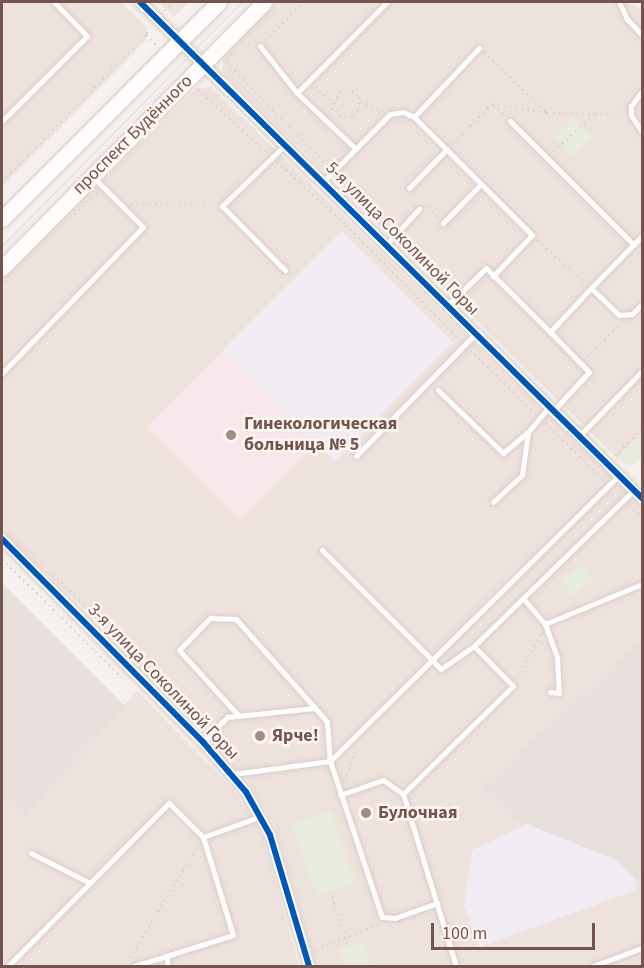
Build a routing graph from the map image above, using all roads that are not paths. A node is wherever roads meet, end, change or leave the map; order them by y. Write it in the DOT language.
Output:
graph roads {
  1 [pos="54,2"];
  2 [pos="140,2"];
  3 [pos="219,2"];
  4 [pos="264,2"];
  5 [pos="387,2"];
  6 [pos="619,2"];
  7 [pos="642,35"];
  8 [pos="181,40"];
  9 [pos="260,46"];
  10 [pos="479,48"];
  11 [pos="203,63"];
  12 [pos="642,91"];
  13 [pos="297,93"];
  14 [pos="414,117"];
  15 [pos="2,121"];
  16 [pos="510,122"];
  17 [pos="642,132"];
  18 [pos="285,144"];
  19 [pos="356,149"];
  20 [pos="447,149"];
  21 [pos="92,176"];
  22 [pos="323,182"];
  23 [pos="481,184"];
  24 [pos="409,188"];
  25 [pos="419,209"];
  26 [pos="2,217"];
  27 [pos="443,223"];
  28 [pos="642,236"];
  29 [pos="386,245"];
  30 [pos="634,245"];
  31 [pos="2,268"];
  32 [pos="285,270"];
  33 [pos="493,276"];
  34 [pos="591,288"];
  35 [pos="642,304"];
  36 [pos="448,306"];
  37 [pos="550,332"];
  38 [pos="476,333"];
  39 [pos="642,371"];
  40 [pos="2,373"];
  41 [pos="438,390"];
  42 [pos="551,408"];
  43 [pos="528,432"];
  44 [pos="579,436"];
  45 [pos="356,456"];
  46 [pos="619,475"];
  47 [pos="642,480"];
  48 [pos="634,490"];
  49 [pos="642,498"];
  50 [pos="493,502"];
  51 [pos="2,539"];
  52 [pos="322,550"];
  53 [pos="642,584"];
  54 [pos="523,598"];
  55 [pos="545,624"];
  56 [pos="474,646"];
  57 [pos="430,658"];
  58 [pos="550,692"];
  59 [pos="315,708"];
  60 [pos="239,716"];
  61 [pos="203,742"];
  62 [pos="330,761"];
  63 [pos="233,774"];
  64 [pos="403,794"];
  65 [pos="340,795"];
  66 [pos="261,817"];
  67 [pos="203,837"];
  68 [pos="31,853"];
  69 [pos="90,883"];
  70 [pos="437,903"];
  71 [pos="642,948"];
  72 [pos="166,956"];
  73 [pos="8,966"];
  74 [pos="134,966"];
  75 [pos="168,966"];
  76 [pos="309,966"];
  77 [pos="456,966"];
  78 [pos="593,966"];
  1 -- 15 [label="lane"];
  2 -- 8 [label="street, 5-я улица Соколиной Горы"];
  3 -- 8 [label="main road, проспект Будённого"];
  4 -- 11 [label="main road, проспект Будённого"];
  5 -- 13 [label="lane"];
  6 -- 7 [label="lane"];
  8 -- 11 [label="street, 5-я улица Соколиной Горы"];
  8 -- 26 [label="main road, проспект Будённого"];
  9 -- 13 [label="lane"];
  10 -- 14 [label="lane"];
  11 -- 18 [label="street, 5-я улица Соколиной Горы"];
  11 -- 21 [label="main road, проспект Будённого"];
  12 -- 17 [label="lane"];
  13 -- 19 [label="lane"];
  14 -- 19 [label="lane"];
  14 -- 20 [label="lane"];
  16 -- 30 [label="lane"];
  18 -- 22 [label="street, 5-я улица Соколиной Горы"];
  18 -- 32 [label="lane"];
  19 -- 22 [label="lane"];
  20 -- 23 [label="lane"];
  20 -- 24 [label="lane"];
  21 -- 31 [label="main road, проспект Будённого"];
  21 -- 40 [label="lane"];
  22 -- 29 [label="street, 5-я улица Соколиной Горы"];
  23 -- 27 [label="lane"];
  23 -- 33 [label="lane"];
  25 -- 29 [label="lane"];
  28 -- 30 [label="lane"];
  29 -- 36 [label="street, 5-я улица Соколиной Горы"];
  30 -- 34 [label="lane"];
  33 -- 36 [label="lane"];
  33 -- 37 [label="lane"];
  34 -- 35 [label="lane"];
  34 -- 37 [label="lane"];
  36 -- 38 [label="street, 5-я улица Соколиной Горы"];
  37 -- 42 [label="lane"];
  38 -- 42 [label="street, 5-я улица Соколиной Горы"];
  38 -- 45 [label="lane"];
  39 -- 44 [label="lane"];
  41 -- 43 [label="lane"];
  42 -- 43 [label="lane"];
  42 -- 44 [label="street, 5-я улица Соколиной Горы"];
  43 -- 50 [label="lane"];
  44 -- 46 [label="street, 5-я улица Соколиной Горы"];
  46 -- 48 [label="street, 5-я улица Соколиной Горы"];
  46 -- 57 [label="lane"];
  47 -- 48 [label="street"];
  48 -- 49 [label="street, 5-я улица Соколиной Горы"];
  48 -- 54 [label="lane"];
  51 -- 61 [label="street, 3-я улица Соколиной Горы"];
  52 -- 57 [label="lane"];
  53 -- 55 [label="lane"];
  54 -- 55 [label="lane"];
  54 -- 56 [label="lane"];
  55 -- 58 [label="lane"];
  56 -- 57 [label="lane"];
  56 -- 64 [label="lane"];
  57 -- 62 [label="lane"];
  59 -- 60 [label="lane"];
  59 -- 60 [label="lane"];
  59 -- 62 [label="lane"];
  60 -- 61 [label="lane"];
  61 -- 63 [label="street, 3-я улица Соколиной Горы"];
  62 -- 63 [label="lane"];
  62 -- 65 [label="lane"];
  63 -- 66 [label="street, 3-я улица Соколиной Горы"];
  64 -- 65 [label="lane"];
  64 -- 70 [label="lane"];
  65 -- 70 [label="lane"];
  66 -- 67 [label="lane"];
  66 -- 76 [label="street, 3-я улица Соколиной Горы"];
  67 -- 69 [label="lane"];
  67 -- 72 [label="lane"];
  68 -- 69 [label="lane"];
  69 -- 73 [label="lane"];
  70 -- 77 [label="lane"];
  71 -- 78 [label="lane"];
  72 -- 74 [label="lane"];
  72 -- 75 [label="lane"];
}
